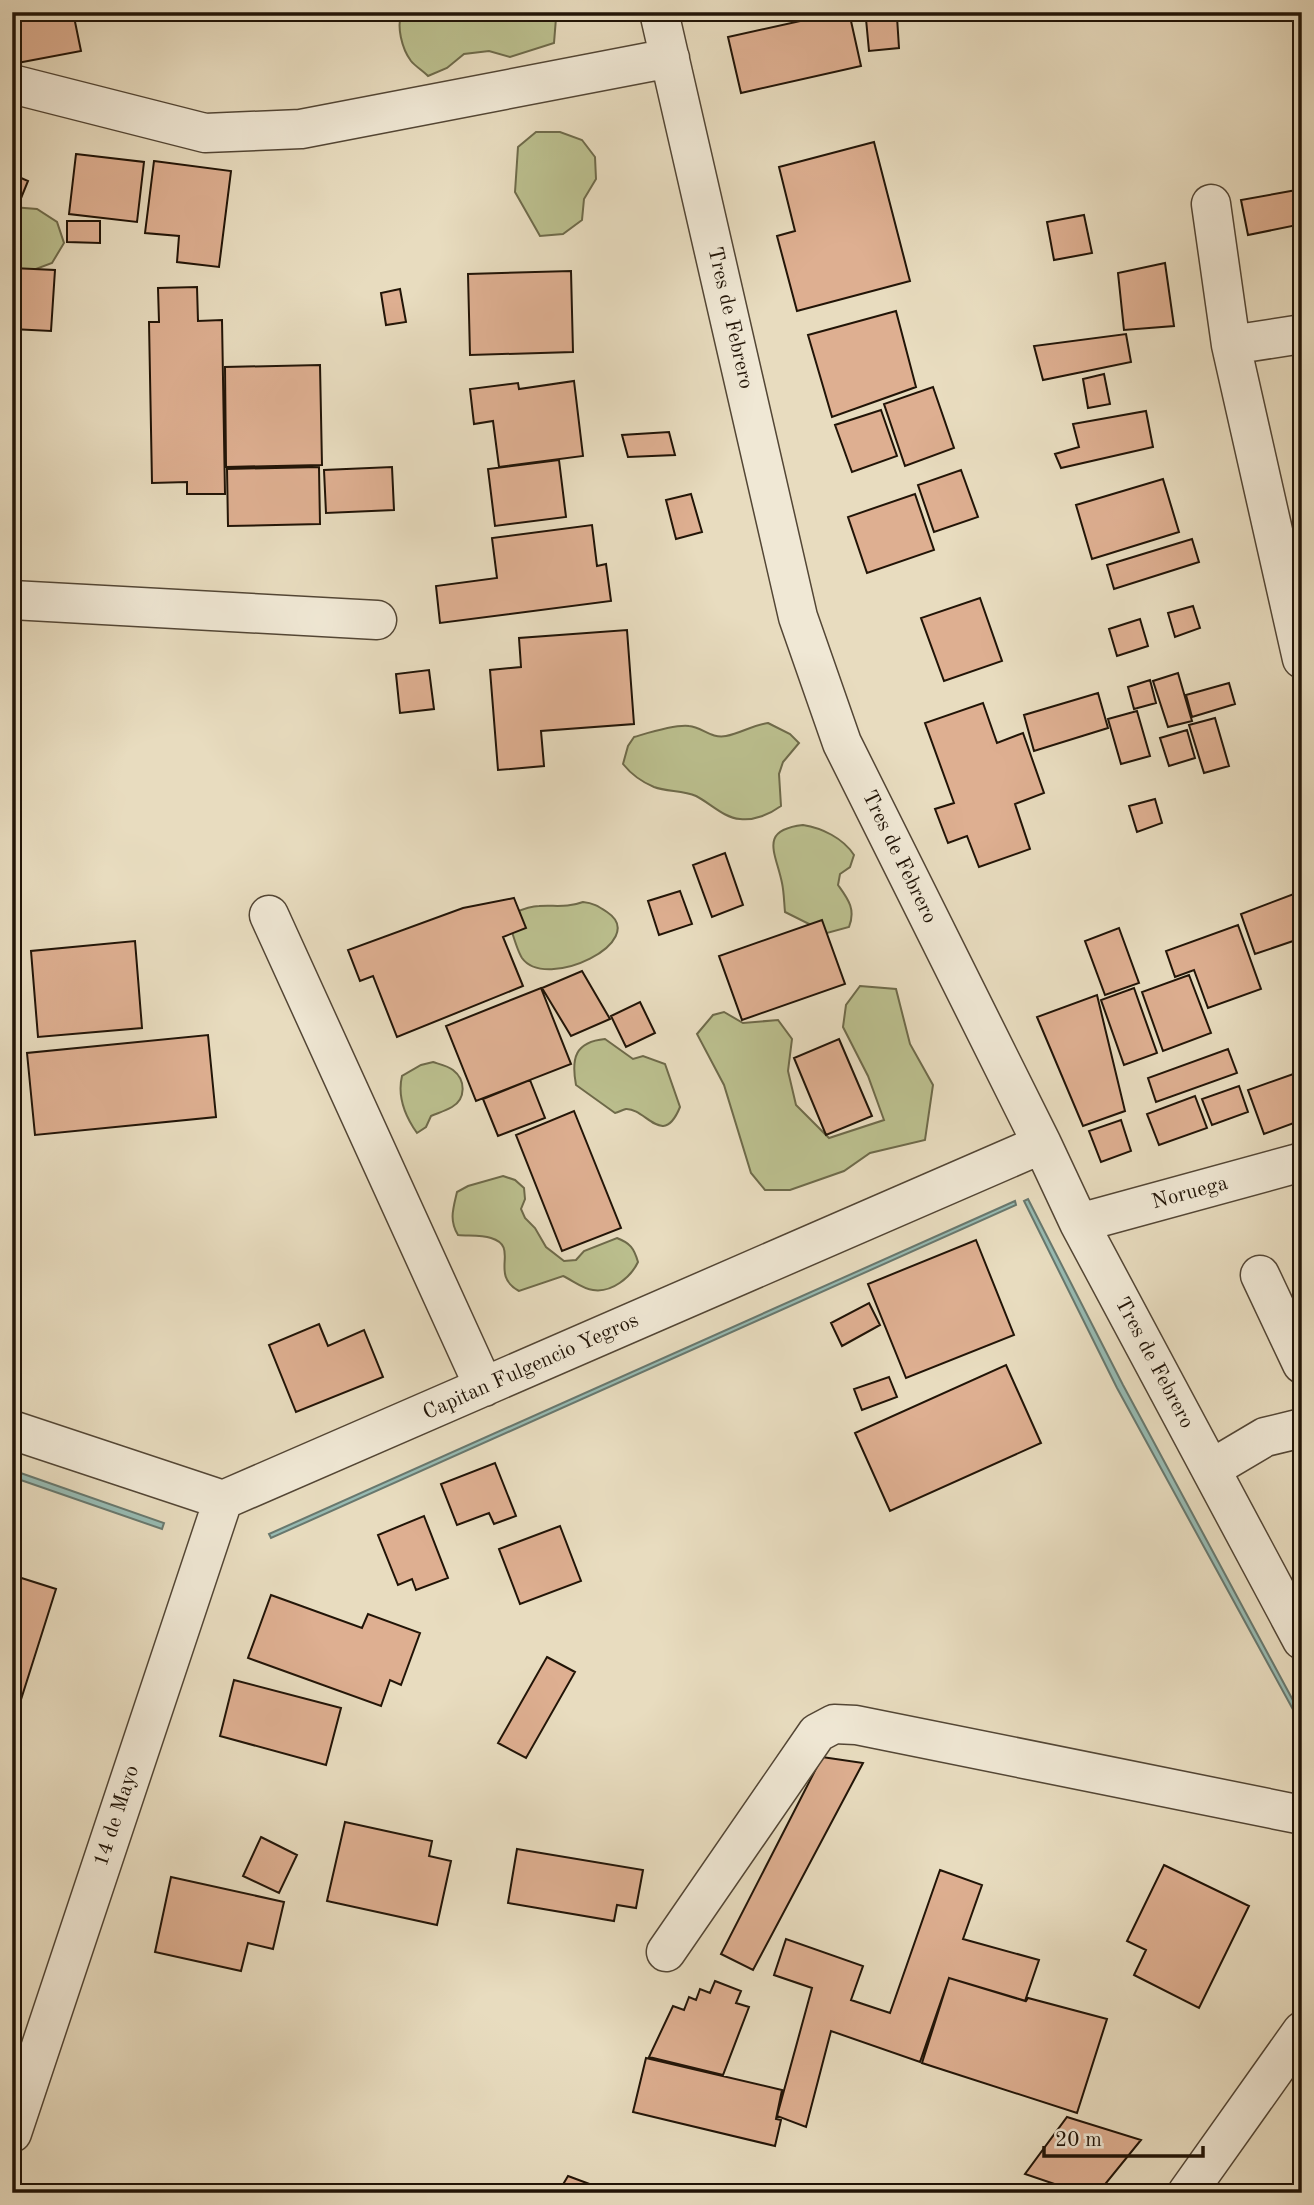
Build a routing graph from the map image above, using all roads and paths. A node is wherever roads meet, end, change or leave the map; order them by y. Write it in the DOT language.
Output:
graph roads {
  1 [pos="659,12"];
  2 [pos="670,58"];
  3 [pos="12,84"];
  4 [pos="1211,204"];
  5 [pos="1302,334"];
  6 [pos="1231,345"];
  7 [pos="12,600"];
  8 [pos="377,620"];
  9 [pos="1302,659"];
  10 [pos="269,915"];
  11 [pos="1042,1144"];
  12 [pos="1302,1162"];
  13 [pos="1079,1223"];
  14 [pos="1260,1275"];
  15 [pos="1302,1364"];
  16 [pos="485,1387"];
  17 [pos="1302,1428"];
  18 [pos="12,1430"];
  19 [pos="1211,1469"];
  20 [pos="223,1500"];
  21 [pos="1302,1640"];
  22 [pos="1302,1815"];
  23 [pos="666,1952"];
  24 [pos="1302,2031"];
  25 [pos="12,2133"];
  26 [pos="1187,2193"];
  1 -- 2 [label="street, Tres de Febrero"];
  2 -- 3 [label="street"];
  2 -- 11 [label="street, Tres de Febrero"];
  4 -- 6 [label="street"];
  5 -- 6 [label="street"];
  6 -- 9 [label="street"];
  7 -- 8 [label="street"];
  10 -- 16 [label="street"];
  11 -- 13 [label="street, Tres de Febrero"];
  11 -- 16 [label="street, Capitan Fulgencio Yegros"];
  12 -- 13 [label="street, Noruega"];
  13 -- 19 [label="street, Tres de Febrero"];
  14 -- 15 [label="street"];
  16 -- 20 [label="street, Capitan Fulgencio Yegros"];
  17 -- 19 [label="street"];
  18 -- 20 [label="street"];
  19 -- 21 [label="street, Tres de Febrero"];
  20 -- 25 [label="street, 14 de Mayo"];
  22 -- 23 [label="street"];
  24 -- 26 [label="street"];
}
